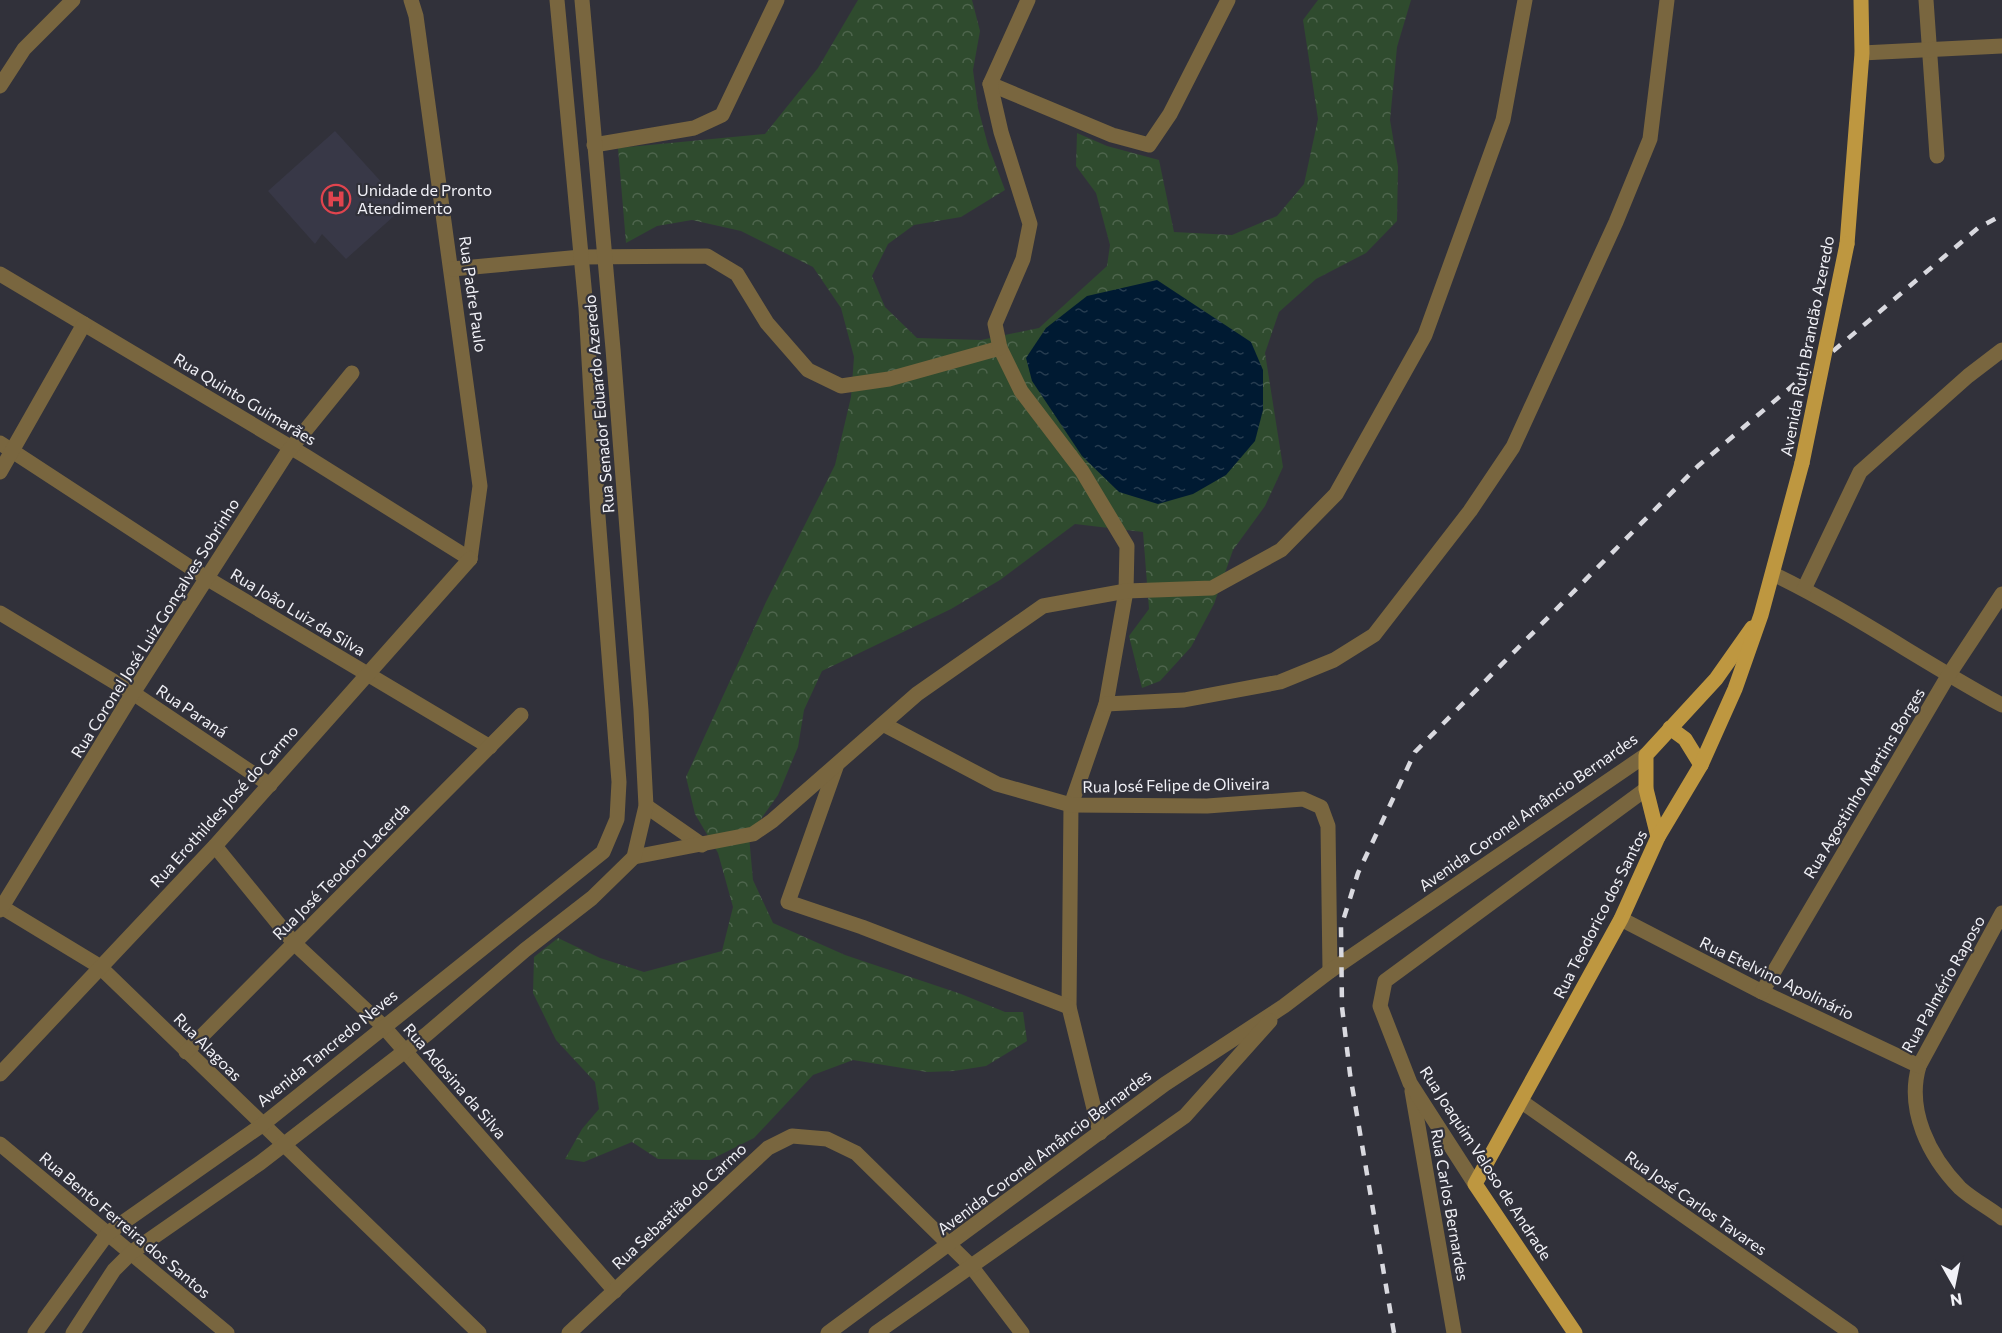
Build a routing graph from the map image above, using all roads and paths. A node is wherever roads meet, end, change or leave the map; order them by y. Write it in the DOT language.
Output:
graph roads {
  1 [pos="73,0"];
  2 [pos="411,0"];
  3 [pos="557,0"];
  4 [pos="582,0"];
  5 [pos="777,0"];
  6 [pos="1028,0"];
  7 [pos="1228,0"];
  8 [pos="1525,0"];
  9 [pos="1667,0"];
  10 [pos="1861,0"];
  11 [pos="1926,0"];
  12 [pos="2002,46"];
  13 [pos="1930,51"];
  14 [pos="1862,53"];
  15 [pos="990,84"];
  16 [pos="0,86"];
  17 [pos="594,145"];
  18 [pos="1937,156"];
  19 [pos="605,256"];
  20 [pos="581,257"];
  21 [pos="452,269"];
  22 [pos="0,274"];
  23 [pos="84,324"];
  24 [pos="1000,348"];
  25 [pos="2002,350"];
  26 [pos="352,373"];
  27 [pos="7,447"];
  28 [pos="291,448"];
  29 [pos="0,472"];
  30 [pos="470,559"];
  31 [pos="1773,574"];
  32 [pos="208,579"];
  33 [pos="1804,589"];
  34 [pos="1126,591"];
  35 [pos="2002,594"];
  36 [pos="0,613"];
  37 [pos="1761,615"];
  38 [pos="368,675"];
  39 [pos="1948,676"];
  40 [pos="1736,689"];
  41 [pos="133,693"];
  42 [pos="1106,704"];
  43 [pos="2002,705"];
  44 [pos="521,715"];
  45 [pos="883,724"];
  46 [pos="1670,728"];
  47 [pos="490,747"];
  48 [pos="1646,755"];
  49 [pos="837,764"];
  50 [pos="1701,765"];
  51 [pos="619,782"];
  52 [pos="270,785"];
  53 [pos="1646,789"];
  54 [pos="1071,805"];
  55 [pos="646,806"];
  56 [pos="1658,837"];
  57 [pos="702,845"];
  58 [pos="215,846"];
  59 [pos="634,857"];
  60 [pos="1,907"];
  61 [pos="2002,913"];
  62 [pos="1621,920"];
  63 [pos="294,943"];
  64 [pos="99,966"];
  65 [pos="1330,971"];
  66 [pos="1762,992"];
  67 [pos="1069,1006"];
  68 [pos="1284,1006"];
  69 [pos="383,1026"];
  70 [pos="405,1050"];
  71 [pos="186,1052"];
  72 [pos="1919,1066"];
  73 [pos="0,1074"];
  74 [pos="1410,1083"];
  75 [pos="1522,1102"];
  76 [pos="262,1125"];
  77 [pos="1100,1133"];
  78 [pos="0,1143"];
  79 [pos="283,1145"];
  80 [pos="1475,1184"];
  81 [pos="2002,1218"];
  82 [pos="108,1233"];
  83 [pos="950,1245"];
  84 [pos="132,1252"];
  85 [pos="970,1266"];
  86 [pos="615,1291"];
  87 [pos="35,1333"];
  88 [pos="73,1333"];
  89 [pos="227,1333"];
  90 [pos="479,1333"];
  91 [pos="569,1333"];
  92 [pos="828,1333"];
  93 [pos="876,1333"];
  94 [pos="1022,1333"];
  95 [pos="1455,1333"];
  96 [pos="1575,1333"];
  97 [pos="1851,1333"];
  1 -- 16 [label="street"];
  2 -- 21 [label="street, Rua Padre Paulo"];
  3 -- 20 [label="street, Rua Senador Eduardo Azeredo"];
  4 -- 17 [label="street, Rua Senador Eduardo Azeredo"];
  5 -- 17 [label="street"];
  6 -- 15 [label="street"];
  7 -- 15 [label="street"];
  8 -- 34 [label="street"];
  9 -- 42 [label="street"];
  10 -- 14 [label="main road, Avenida Ruth Brandão Azeredo"];
  11 -- 13 [label="street"];
  12 -- 13 [label="street"];
  13 -- 14 [label="street"];
  13 -- 18 [label="street"];
  14 -- 31 [label="main road, Avenida Ruth Brandão Azeredo, bridge"];
  15 -- 24 [label="street"];
  17 -- 19 [label="street, Rua Senador Eduardo Azeredo"];
  19 -- 20 [label="street"];
  19 -- 24 [label="street"];
  19 -- 55 [label="street, Rua Senador Eduardo Azeredo"];
  20 -- 21 [label="street"];
  20 -- 51 [label="street, Rua Senador Eduardo Azeredo"];
  21 -- 30 [label="street, Rua Padre Paulo"];
  22 -- 23 [label="street, Rua Quinto Guimarães"];
  23 -- 27 [label="street"];
  23 -- 28 [label="street, Rua Quinto Guimarães"];
  24 -- 34 [label="street"];
  25 -- 33 [label="street"];
  26 -- 28 [label="street, Rua Coronel José Luiz Gonçalves Sobrinho"];
  27 -- 29 [label="street"];
  27 -- 32 [label="street, Rua João Luiz da Silva"];
  28 -- 30 [label="street, Rua Quinto Guimarães"];
  28 -- 32 [label="street, Rua Coronel José Luiz Gonçalves Sobrinho"];
  30 -- 38 [label="street, Rua Erothildes José do Carmo"];
  31 -- 33 [label="street"];
  31 -- 37 [label="main road, Avenida Ruth Brandão Azeredo"];
  32 -- 38 [label="street, Rua João Luiz da Silva"];
  32 -- 41 [label="street, Rua Coronel José Luiz Gonçalves Sobrinho"];
  33 -- 39 [label="street"];
  34 -- 42 [label="street"];
  34 -- 45 [label="street"];
  35 -- 39 [label="street, Rua Agostinho Martins Borges"];
  36 -- 41 [label="street, Rua Paraná"];
  37 -- 40 [label="main road, Avenida Ruth Brandão Azeredo"];
  37 -- 46 [label="main road, Avenida Coronel Amâncio Bernardes"];
  38 -- 47 [label="street, Rua João Luiz da Silva"];
  38 -- 52 [label="street, Rua Erothildes José do Carmo"];
  39 -- 43 [label="street"];
  39 -- 66 [label="street, Rua Agostinho Martins Borges"];
  40 -- 50 [label="main road, Rua Teodorico dos Santos"];
  41 -- 52 [label="street, Rua Paraná"];
  41 -- 60 [label="street, Rua Coronel José Luiz Gonçalves Sobrinho"];
  42 -- 54 [label="street"];
  44 -- 47 [label="street, Rua José Teodoro Lacerda"];
  45 -- 49 [label="street"];
  45 -- 54 [label="street, Rua José Felipe de Oliveira"];
  46 -- 48 [label="main road, Avenida Coronel Amâncio Bernardes"];
  46 -- 50 [label="main road"];
  47 -- 63 [label="street, Rua José Teodoro Lacerda"];
  48 -- 53 [label="main road"];
  48 -- 65 [label="street, Avenida Coronel Amâncio Bernardes"];
  49 -- 57 [label="street"];
  49 -- 67 [label="street"];
  50 -- 56 [label="main road, Rua Teodorico dos Santos"];
  51 -- 69 [label="street, Avenida Tancredo Neves"];
  52 -- 58 [label="street, Rua Erothildes José do Carmo"];
  53 -- 56 [label="main road"];
  53 -- 74 [label="street, Rua Joaquim Veloso de Andrade"];
  54 -- 65 [label="street, Rua José Felipe de Oliveira"];
  54 -- 67 [label="street"];
  55 -- 57 [label="street"];
  55 -- 59 [label="street"];
  56 -- 62 [label="main road, Rua Teodorico dos Santos"];
  57 -- 59 [label="street"];
  58 -- 63 [label="street, Rua Adosina da Silva"];
  58 -- 64 [label="street, Rua Erothildes José do Carmo"];
  59 -- 70 [label="street"];
  60 -- 64 [label="street, Rua Alagoas"];
  61 -- 72 [label="street, Rua Palmério Raposo"];
  62 -- 66 [label="street, Rua Etelvino Apolinário"];
  62 -- 75 [label="main road, Rua Teodorico dos Santos"];
  63 -- 69 [label="street, Rua Adosina da Silva"];
  63 -- 71 [label="street, Rua José Teodoro Lacerda"];
  64 -- 71 [label="street, Rua Alagoas"];
  64 -- 73 [label="street, Rua Erothildes José do Carmo"];
  65 -- 68 [label="street, Avenida Coronel Amâncio Bernardes"];
  66 -- 72 [label="street, Rua Etelvino Apolinário"];
  67 -- 77 [label="street"];
  68 -- 77 [label="street, Avenida Coronel Amâncio Bernardes"];
  68 -- 85 [label="street, Avenida Coronel Amâncio Bernardes"];
  69 -- 70 [label="street, Rua Adosina da Silva"];
  69 -- 76 [label="street, Avenida Tancredo Neves"];
  70 -- 79 [label="street"];
  70 -- 86 [label="street, Rua Adosina da Silva"];
  71 -- 76 [label="street, Rua Alagoas"];
  72 -- 81 [label="street, Rua Palmério Raposo"];
  74 -- 80 [label="street, Rua Joaquim Veloso de Andrade"];
  74 -- 95 [label="street, Rua Carlos Bernardes"];
  75 -- 80 [label="main road, Rua Teodorico dos Santos"];
  75 -- 97 [label="street, Rua José Carlos Tavares"];
  76 -- 79 [label="street, Rua Alagoas"];
  76 -- 82 [label="street, Avenida Tancredo Neves"];
  77 -- 83 [label="street, Avenida Coronel Amâncio Bernardes"];
  78 -- 82 [label="street, Rua Bento Ferreira dos Santos"];
  79 -- 84 [label="street"];
  79 -- 90 [label="street, Rua Alagoas"];
  80 -- 96 [label="main road, Rua Joaquim Veloso de Andrade"];
  82 -- 84 [label="street, Rua Bento Ferreira dos Santos"];
  82 -- 87 [label="street, Avenida Tancredo Neves"];
  83 -- 85 [label="street"];
  83 -- 86 [label="street, Rua Sebastião do Carmo"];
  83 -- 92 [label="street, Avenida Coronel Amâncio Bernardes"];
  84 -- 88 [label="street"];
  84 -- 89 [label="street, Rua Bento Ferreira dos Santos"];
  85 -- 93 [label="street, Avenida Coronel Amâncio Bernardes"];
  85 -- 94 [label="street"];
  86 -- 91 [label="street, Rua Sebastião do Carmo"];
}
